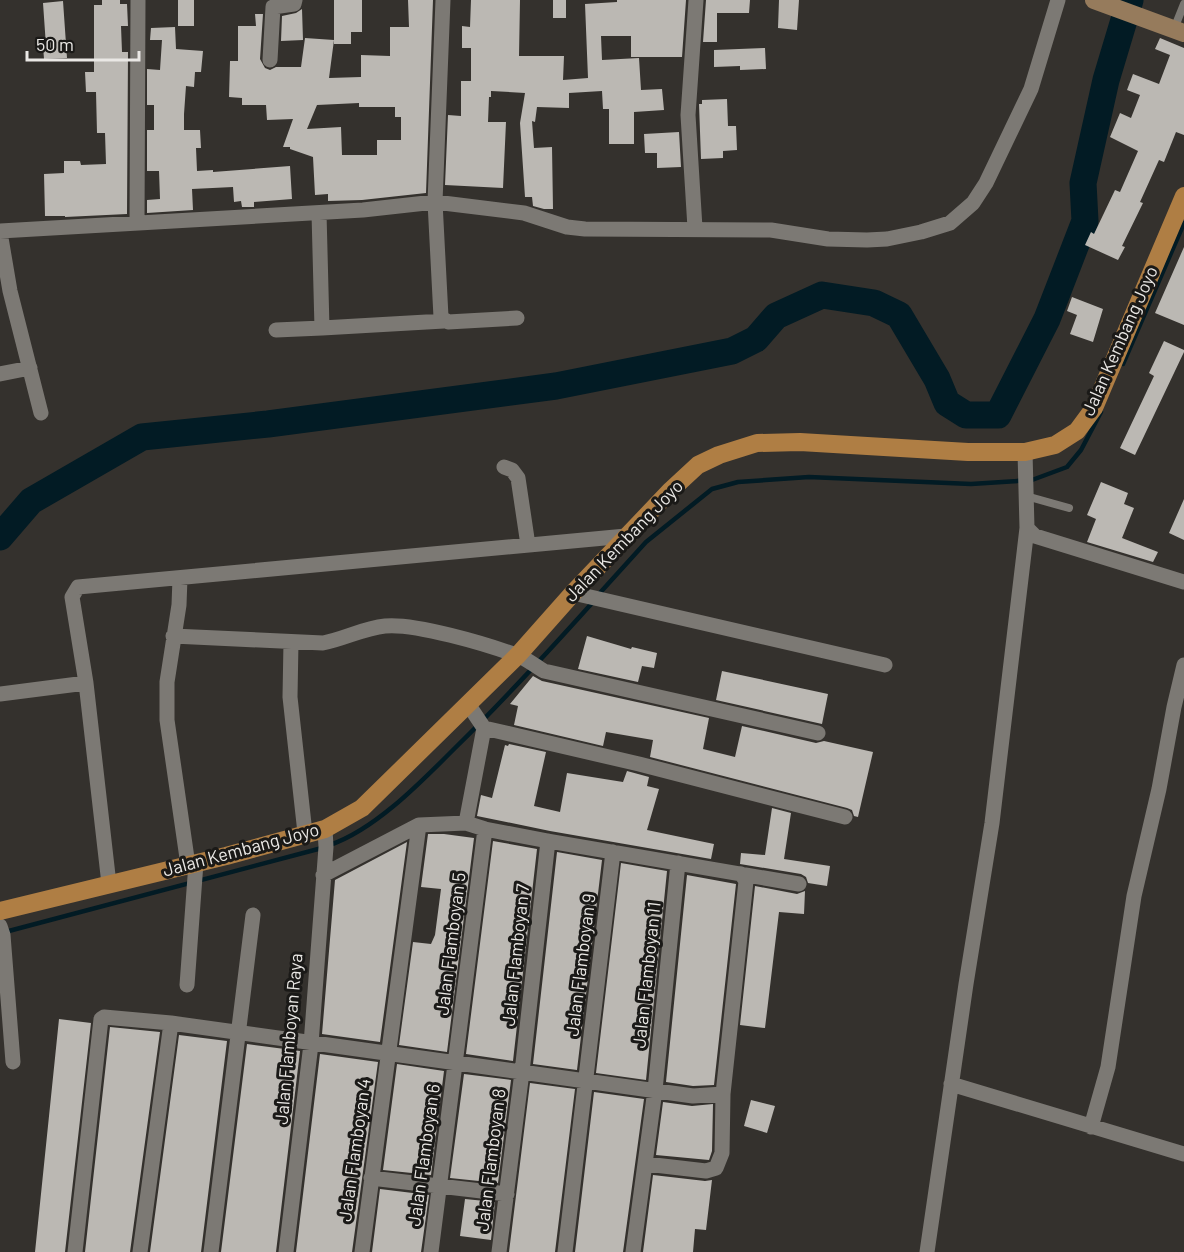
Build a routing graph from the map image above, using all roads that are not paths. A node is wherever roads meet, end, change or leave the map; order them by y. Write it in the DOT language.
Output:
graph roads {
  1 [pos="138,0"];
  2 [pos="295,0"];
  3 [pos="443,0"];
  4 [pos="696,0"];
  5 [pos="1058,0"];
  6 [pos="1094,0"];
  7 [pos="1184,4"];
  8 [pos="1174,29"];
  9 [pos="270,60"];
  10 [pos="1184,196"];
  11 [pos="435,202"];
  12 [pos="319,213"];
  13 [pos="137,223"];
  14 [pos="695,228"];
  15 [pos="0,231"];
  16 [pos="517,318"];
  17 [pos="444,321"];
  18 [pos="322,328"];
  19 [pos="276,330"];
  20 [pos="30,368"];
  21 [pos="0,374"];
  22 [pos="41,413"];
  23 [pos="1025,452"];
  24 [pos="504,467"];
  25 [pos="1026,496"];
  26 [pos="1069,508"];
  27 [pos="1027,528"];
  28 [pos="626,536"];
  29 [pos="528,545"];
  30 [pos="180,578"];
  31 [pos="1184,582"];
  32 [pos="573,593"];
  33 [pos="173,636"];
  34 [pos="291,642"];
  35 [pos="518,655"];
  36 [pos="885,665"];
  37 [pos="1184,665"];
  38 [pos="86,683"];
  39 [pos="0,694"];
  40 [pos="468,704"];
  41 [pos="484,728"];
  42 [pos="818,733"];
  43 [pos="844,817"];
  44 [pos="466,823"];
  45 [pos="419,825"];
  46 [pos="325,829"];
  47 [pos="484,829"];
  48 [pos="304,833"];
  49 [pos="548,841"];
  50 [pos="613,852"];
  51 [pos="678,863"];
  52 [pos="192,864"];
  53 [pos="741,874"];
  54 [pos="323,875"];
  55 [pos="109,884"];
  56 [pos="799,884"];
  57 [pos="0,910"];
  58 [pos="253,915"];
  59 [pos="0,926"];
  60 [pos="187,985"];
  61 [pos="171,1023"];
  62 [pos="240,1033"];
  63 [pos="311,1044"];
  64 [pos="388,1054"];
  65 [pos="13,1062"];
  66 [pos="456,1064"];
  67 [pos="522,1072"];
  68 [pos="587,1082"];
  69 [pos="951,1084"];
  70 [pos="655,1090"];
  71 [pos="723,1094"];
  72 [pos="1091,1127"];
  73 [pos="1184,1154"];
  74 [pos="646,1164"];
  75 [pos="370,1178"];
  76 [pos="439,1186"];
  77 [pos="507,1194"];
  78 [pos="75,1252"];
  79 [pos="140,1252"];
  80 [pos="211,1252"];
  81 [pos="286,1252"];
  82 [pos="362,1252"];
  83 [pos="431,1252"];
  84 [pos="499,1252"];
  85 [pos="565,1252"];
  86 [pos="633,1252"];
  87 [pos="927,1252"];
  1 -- 13 [label="street"];
  2 -- 9 [label="street"];
  3 -- 11 [label="street"];
  4 -- 14 [label="street"];
  5 -- 14 [label="street"];
  6 -- 8 [label="main road"];
  7 -- 8 [label="lane"];
  10 -- 23 [label="main road, Jalan Kembang Joyo"];
  11 -- 12 [label="street"];
  11 -- 14 [label="street"];
  11 -- 17 [label="street"];
  12 -- 13 [label="street"];
  12 -- 18 [label="street"];
  13 -- 15 [label="street"];
  15 -- 20 [label="street"];
  16 -- 17 [label="street"];
  17 -- 18 [label="street"];
  18 -- 19 [label="street"];
  20 -- 21 [label="street"];
  20 -- 22 [label="street"];
  23 -- 25 [label="street"];
  23 -- 28 [label="main road, Jalan Kembang Joyo"];
  24 -- 29 [label="street"];
  25 -- 26 [label="lane"];
  25 -- 27 [label="street"];
  27 -- 31 [label="street"];
  27 -- 69 [label="street"];
  28 -- 29 [label="street"];
  28 -- 32 [label="main road, Jalan Kembang Joyo"];
  29 -- 30 [label="street"];
  30 -- 33 [label="street"];
  30 -- 38 [label="street"];
  32 -- 35 [label="main road, Jalan Kembang Joyo"];
  32 -- 36 [label="street"];
  33 -- 34 [label="street"];
  33 -- 52 [label="street"];
  34 -- 35 [label="street"];
  34 -- 48 [label="street"];
  35 -- 40 [label="main road, Jalan Kembang Joyo"];
  35 -- 42 [label="street"];
  37 -- 72 [label="street"];
  38 -- 39 [label="street"];
  38 -- 55 [label="street"];
  40 -- 41 [label="street"];
  40 -- 46 [label="main road, Jalan Kembang Joyo"];
  41 -- 43 [label="street"];
  41 -- 44 [label="street"];
  44 -- 45 [label="street"];
  44 -- 47 [label="street"];
  45 -- 54 [label="street"];
  45 -- 64 [label="street, Jalan Flamboyan 4"];
  46 -- 48 [label="main road, Jalan Kembang Joyo"];
  46 -- 54 [label="street, Jalan Flamboyan Raya"];
  47 -- 49 [label="street"];
  47 -- 66 [label="street, Jalan Flamboyan 5"];
  48 -- 52 [label="main road, Jalan Kembang Joyo"];
  49 -- 50 [label="street"];
  49 -- 67 [label="street, Jalan Flamboyan 7"];
  50 -- 51 [label="street"];
  50 -- 68 [label="street, Jalan Flamboyan 9"];
  51 -- 53 [label="street"];
  51 -- 70 [label="street, Jalan Flamboyan 11"];
  52 -- 55 [label="main road, Jalan Kembang Joyo"];
  52 -- 60 [label="street"];
  53 -- 56 [label="street"];
  53 -- 71 [label="street"];
  54 -- 63 [label="street, Jalan Flamboyan Raya"];
  55 -- 57 [label="main road, Jalan Kembang Joyo"];
  58 -- 62 [label="street"];
  59 -- 65 [label="street"];
  61 -- 62 [label="street"];
  61 -- 78 [label="street"];
  61 -- 79 [label="street"];
  62 -- 63 [label="street"];
  62 -- 80 [label="street"];
  63 -- 64 [label="street"];
  63 -- 81 [label="street, Jalan Flamboyan Raya"];
  64 -- 66 [label="street"];
  64 -- 75 [label="street, Jalan Flamboyan 4"];
  66 -- 67 [label="street"];
  66 -- 76 [label="street, Jalan Flamboyan 6"];
  67 -- 68 [label="street"];
  67 -- 77 [label="street, Jalan Flamboyan 8"];
  68 -- 70 [label="street"];
  68 -- 85 [label="street, Jalan Flamboyan 9"];
  69 -- 72 [label="street"];
  69 -- 87 [label="street"];
  70 -- 71 [label="street"];
  70 -- 74 [label="street, Jalan Flamboyan 11"];
  71 -- 74 [label="street"];
  72 -- 73 [label="street"];
  74 -- 86 [label="street, Jalan Flamboyan 11"];
  75 -- 76 [label="street"];
  75 -- 82 [label="street, Jalan Flamboyan 4"];
  76 -- 77 [label="street"];
  76 -- 83 [label="street, Jalan Flamboyan 6"];
  77 -- 84 [label="street, Jalan Flamboyan 8"];
}
